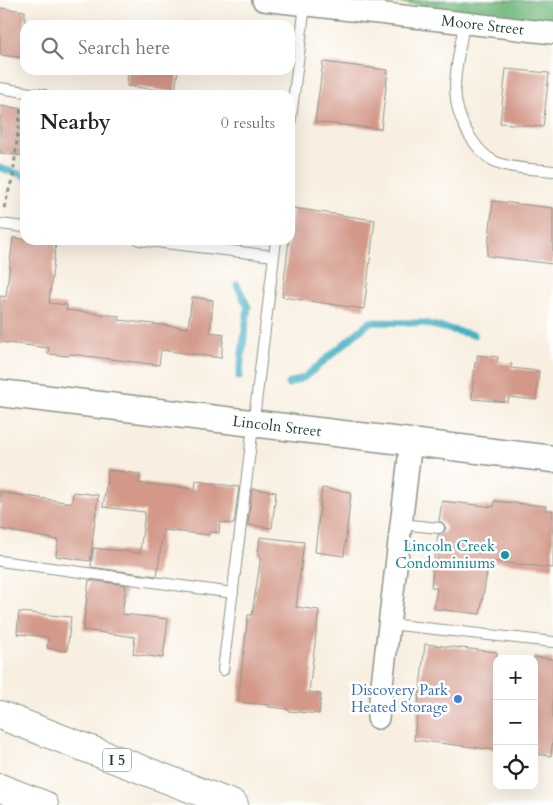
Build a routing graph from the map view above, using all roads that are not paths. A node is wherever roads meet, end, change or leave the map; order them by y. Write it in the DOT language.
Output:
graph roads {
  1 [pos="263,0"];
  2 [pos="305,5"];
  3 [pos="464,23"];
  4 [pos="553,33"];
  5 [pos="0,88"];
  6 [pos="23,90"];
  7 [pos="294,90"];
  8 [pos="553,171"];
  9 [pos="0,224"];
  10 [pos="20,226"];
  11 [pos="185,245"];
  12 [pos="275,245"];
  13 [pos="274,256"];
  14 [pos="0,393"];
  15 [pos="254,423"];
  16 [pos="411,441"];
  17 [pos="553,459"];
  18 [pos="401,524"];
  19 [pos="439,528"];
  20 [pos="0,561"];
  21 [pos="233,593"];
  22 [pos="389,624"];
  23 [pos="553,642"];
  24 [pos="223,670"];
  25 [pos="0,715"];
  26 [pos="378,718"];
  27 [pos="0,788"];
  28 [pos="44,805"];
  29 [pos="234,805"];
  1 -- 2 [label="street, Moore Street"];
  2 -- 3 [label="street, Moore Street"];
  2 -- 7 [label="lane"];
  3 -- 4 [label="street, Moore Street"];
  3 -- 8 [label="lane"];
  5 -- 6 [label="lane"];
  9 -- 10 [label="lane"];
  11 -- 13 [label="lane"];
  12 -- 13 [label="lane"];
  13 -- 15 [label="lane"];
  14 -- 15 [label="street, Lincoln Street"];
  15 -- 16 [label="street, Lincoln Street"];
  15 -- 21 [label="lane"];
  16 -- 17 [label="street, Lincoln Street"];
  16 -- 18 [label="street"];
  18 -- 19 [label="lane"];
  18 -- 22 [label="street"];
  20 -- 21 [label="lane"];
  21 -- 24 [label="lane"];
  22 -- 23 [label="lane"];
  22 -- 26 [label="street"];
  25 -- 29 [label="highway, I 5"];
  27 -- 28 [label="highway"];
}
